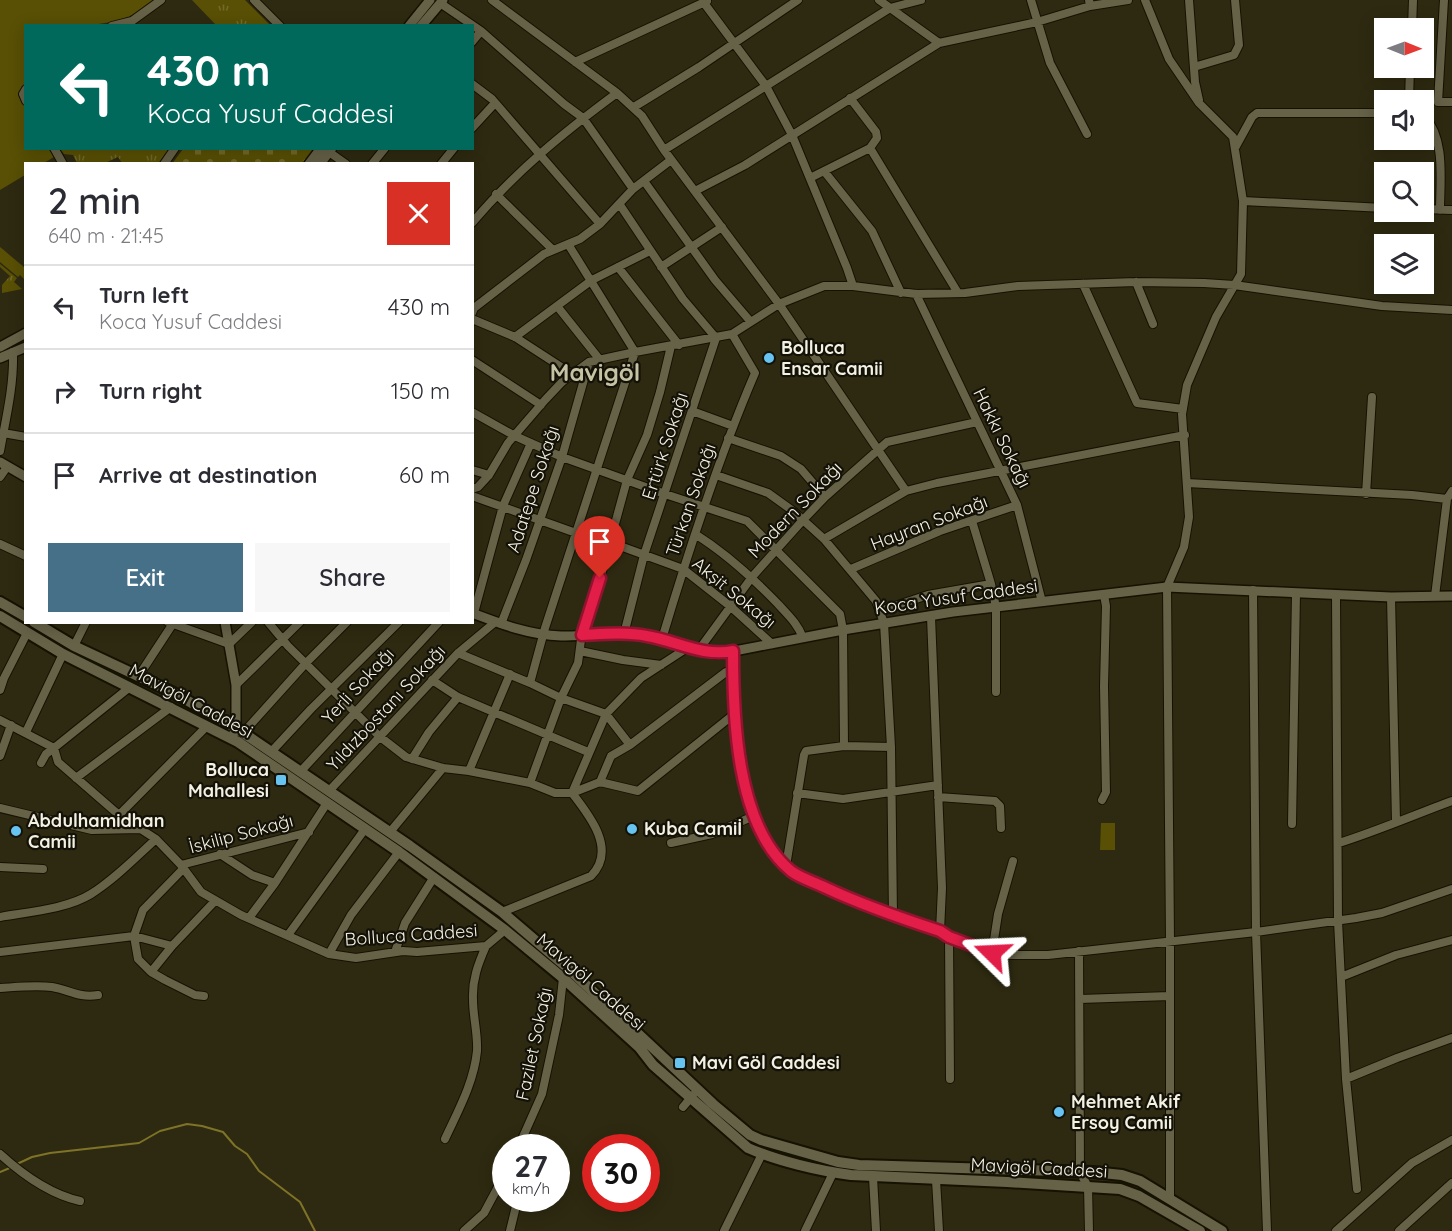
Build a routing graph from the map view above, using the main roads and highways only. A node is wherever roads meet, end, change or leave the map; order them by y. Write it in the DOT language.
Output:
graph roads {
  1 [pos="0,602"];
  2 [pos="0,616"];
  3 [pos="24,616"];
  4 [pos="37,624"];
  5 [pos="690,1098"];
  6 [pos="1200,1231"];
  7 [pos="1222,1231"];
  1 -- 3 [label="main road"];
  2 -- 5 [label="main road, Mavigöl Caddesi"];
  4 -- 5 [label="main road, Mavigöl Caddesi"];
  5 -- 6 [label="main road, Mavigöl Caddesi"];
  5 -- 7 [label="main road, Mavigöl Caddesi"];
}
